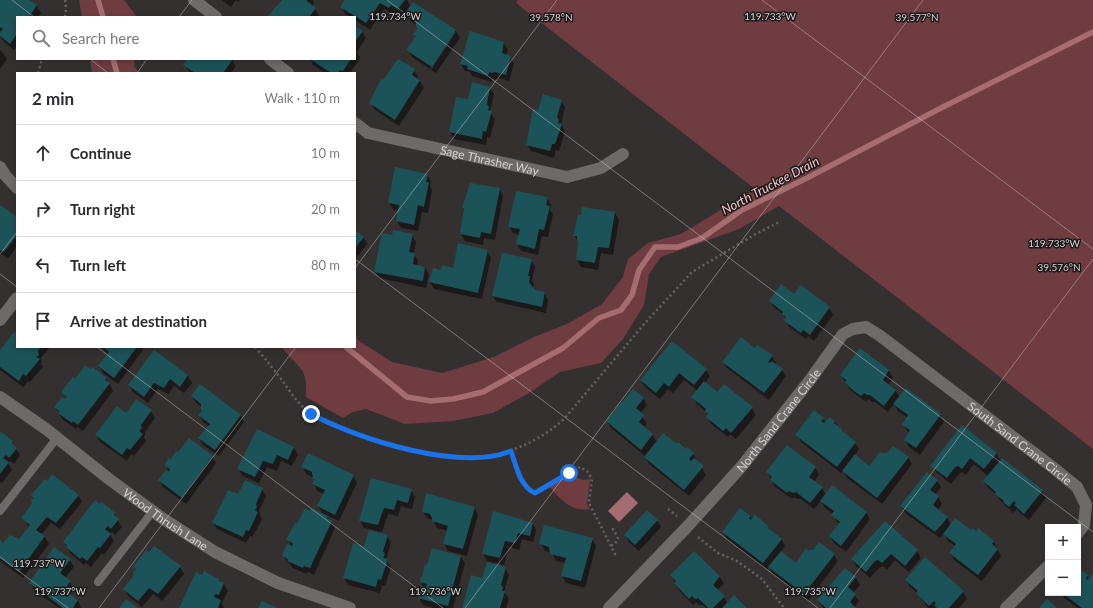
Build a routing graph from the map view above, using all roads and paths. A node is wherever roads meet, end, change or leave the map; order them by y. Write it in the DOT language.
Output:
graph roads {
  1 [pos="65,0"];
  2 [pos="194,0"];
  3 [pos="65,16"];
  4 [pos="215,16"];
  5 [pos="42,60"];
  6 [pos="271,60"];
  7 [pos="38,72"];
  8 [pos="287,72"];
  9 [pos="356,124"];
  10 [pos="623,154"];
  11 [pos="2,174"];
  12 [pos="16,187"];
  13 [pos="781,221"];
  14 [pos="16,299"];
  15 [pos="0,320"];
  16 [pos="256,348"];
  17 [pos="0,397"];
  18 [pos="962,398"];
  19 [pos="57,438"];
  20 [pos="511,451"];
  21 [pos="668,509"];
  22 [pos="0,511"];
  23 [pos="153,511"];
  24 [pos="678,517"];
  25 [pos="614,527"];
  26 [pos="1081,529"];
  27 [pos="694,533"];
  28 [pos="611,546"];
  29 [pos="616,556"];
  30 [pos="1045,569"];
  31 [pos="98,582"];
  32 [pos="350,608"];
  33 [pos="609,608"];
  34 [pos="784,608"];
  35 [pos="1006,608"];
  1 -- 3 [label="path"];
  2 -- 4 [label="street"];
  5 -- 7 [label="path"];
  6 -- 8 [label="street"];
  9 -- 10 [label="street, Sage Thrasher Way"];
  11 -- 12 [label="street"];
  13 -- 20 [label="path"];
  14 -- 15 [label="street"];
  16 -- 20 [label="path"];
  17 -- 19 [label="street, Wood Thrush Lane"];
  18 -- 26 [label="street, South Sand Crane Circle"];
  18 -- 33 [label="street, North Sand Crane Circle"];
  19 -- 22 [label="lane"];
  19 -- 23 [label="street, Wood Thrush Lane"];
  20 -- 28 [label="path"];
  21 -- 24 [label="path"];
  23 -- 31 [label="lane"];
  23 -- 32 [label="street, Wood Thrush Lane"];
  25 -- 28 [label="path"];
  27 -- 34 [label="path"];
  28 -- 29 [label="path"];
  30 -- 35 [label="street"];
}
